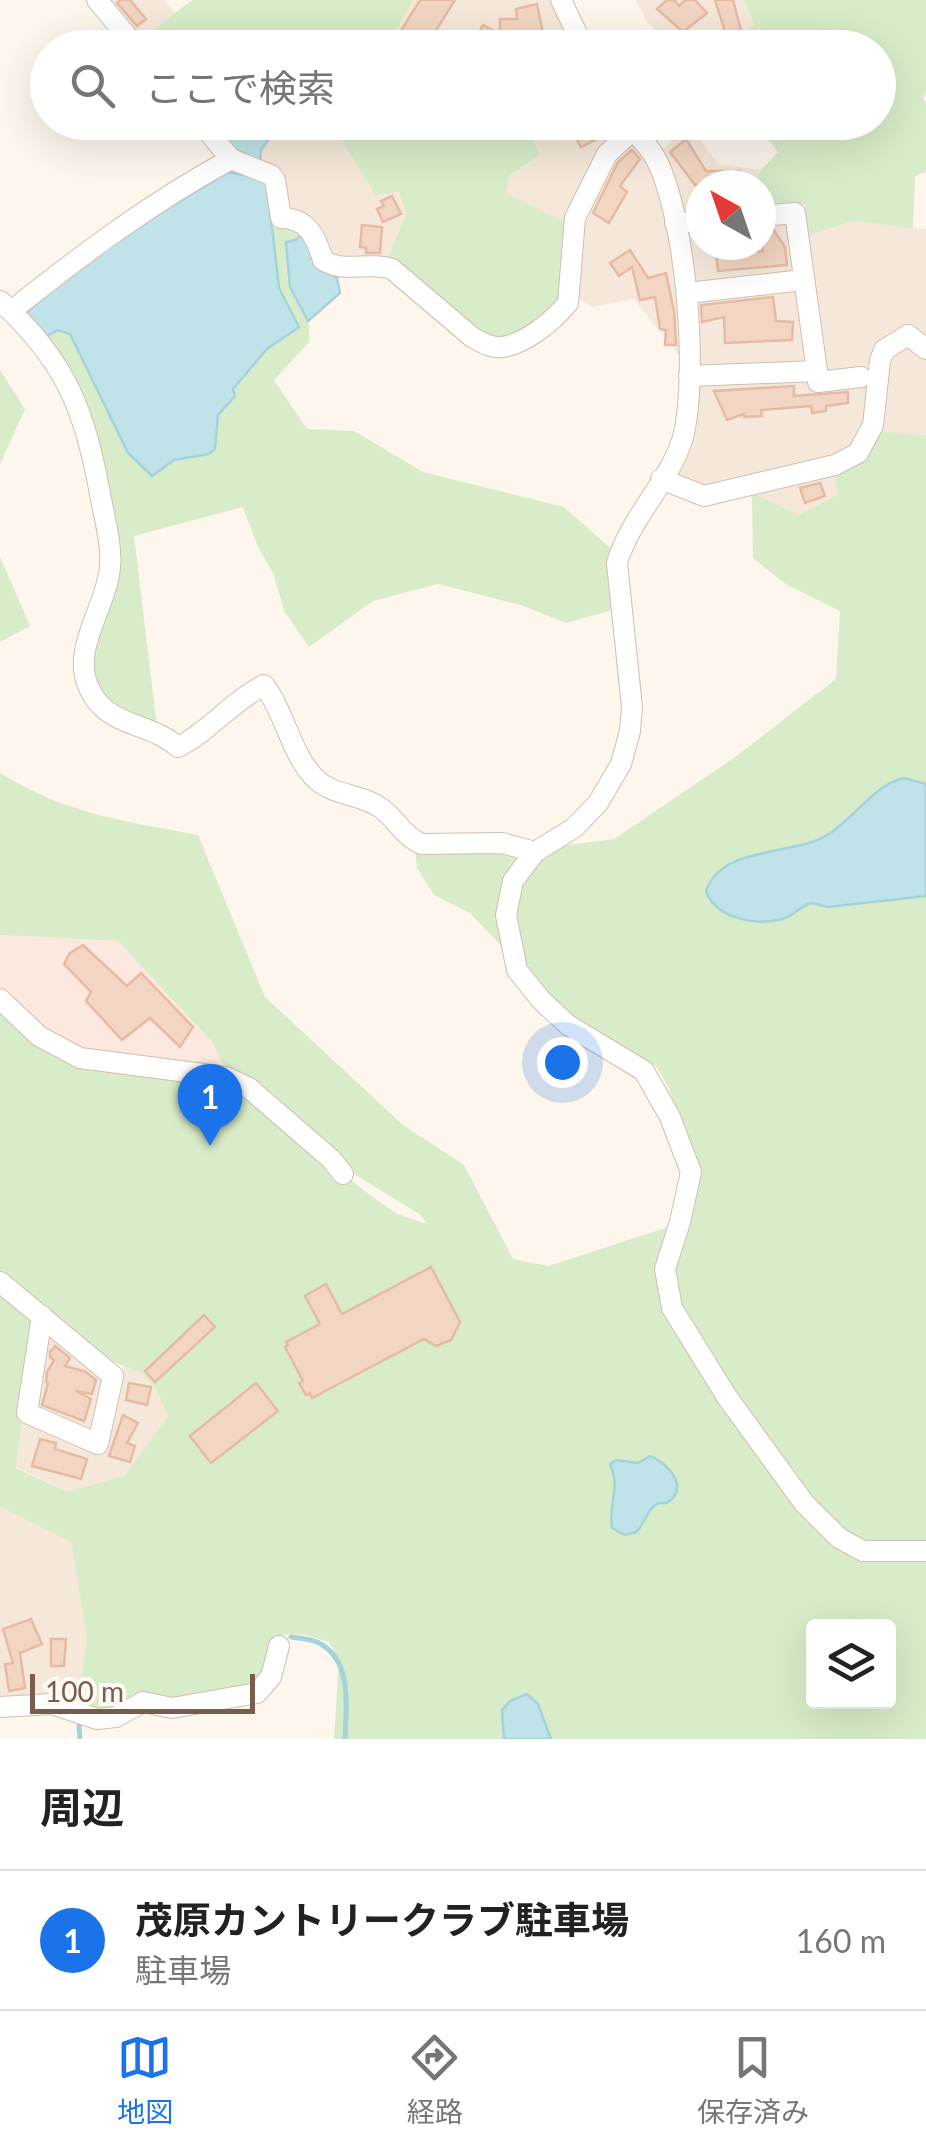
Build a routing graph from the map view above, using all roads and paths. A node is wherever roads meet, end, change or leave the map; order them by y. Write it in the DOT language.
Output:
graph roads {
  1 [pos="96,0"];
  2 [pos="560,0"];
  3 [pos="122,30"];
  4 [pos="575,30"];
  5 [pos="215,140"];
  6 [pos="619,140"];
  7 [pos="641,140"];
  8 [pos="231,160"];
  9 [pos="776,215"];
  10 [pos="686,222"];
  11 [pos="675,223"];
  12 [pos="794,281"];
  13 [pos="687,293"];
  14 [pos="5,306"];
  15 [pos="926,348"];
  16 [pos="818,371"];
  17 [pos="689,376"];
  18 [pos="861,377"];
  19 [pos="661,479"];
  20 [pos="535,852"];
  21 [pos="0,999"];
  22 [pos="343,1174"];
  23 [pos="0,1282"];
  24 [pos="42,1316"];
  25 [pos="926,1551"];
  26 [pos="279,1646"];
  27 [pos="0,1706"];
  1 -- 3 [label="street"];
  2 -- 4 [label="street"];
  5 -- 8 [label="street"];
  6 -- 8 [label="street"];
  7 -- 11 [label="street"];
  8 -- 14 [label="street"];
  9 -- 16 [label="street"];
  10 -- 11 [label="street"];
  11 -- 13 [label="street"];
  12 -- 13 [label="street"];
  13 -- 17 [label="street"];
  14 -- 20 [label="street"];
  15 -- 19 [label="street"];
  16 -- 17 [label="street"];
  16 -- 18 [label="street"];
  17 -- 19 [label="street"];
  19 -- 20 [label="street"];
  20 -- 25 [label="street"];
  21 -- 22 [label="street"];
  23 -- 24 [label="street"];
  24 -- 24 [label="street"];
  26 -- 27 [label="street"];
}
